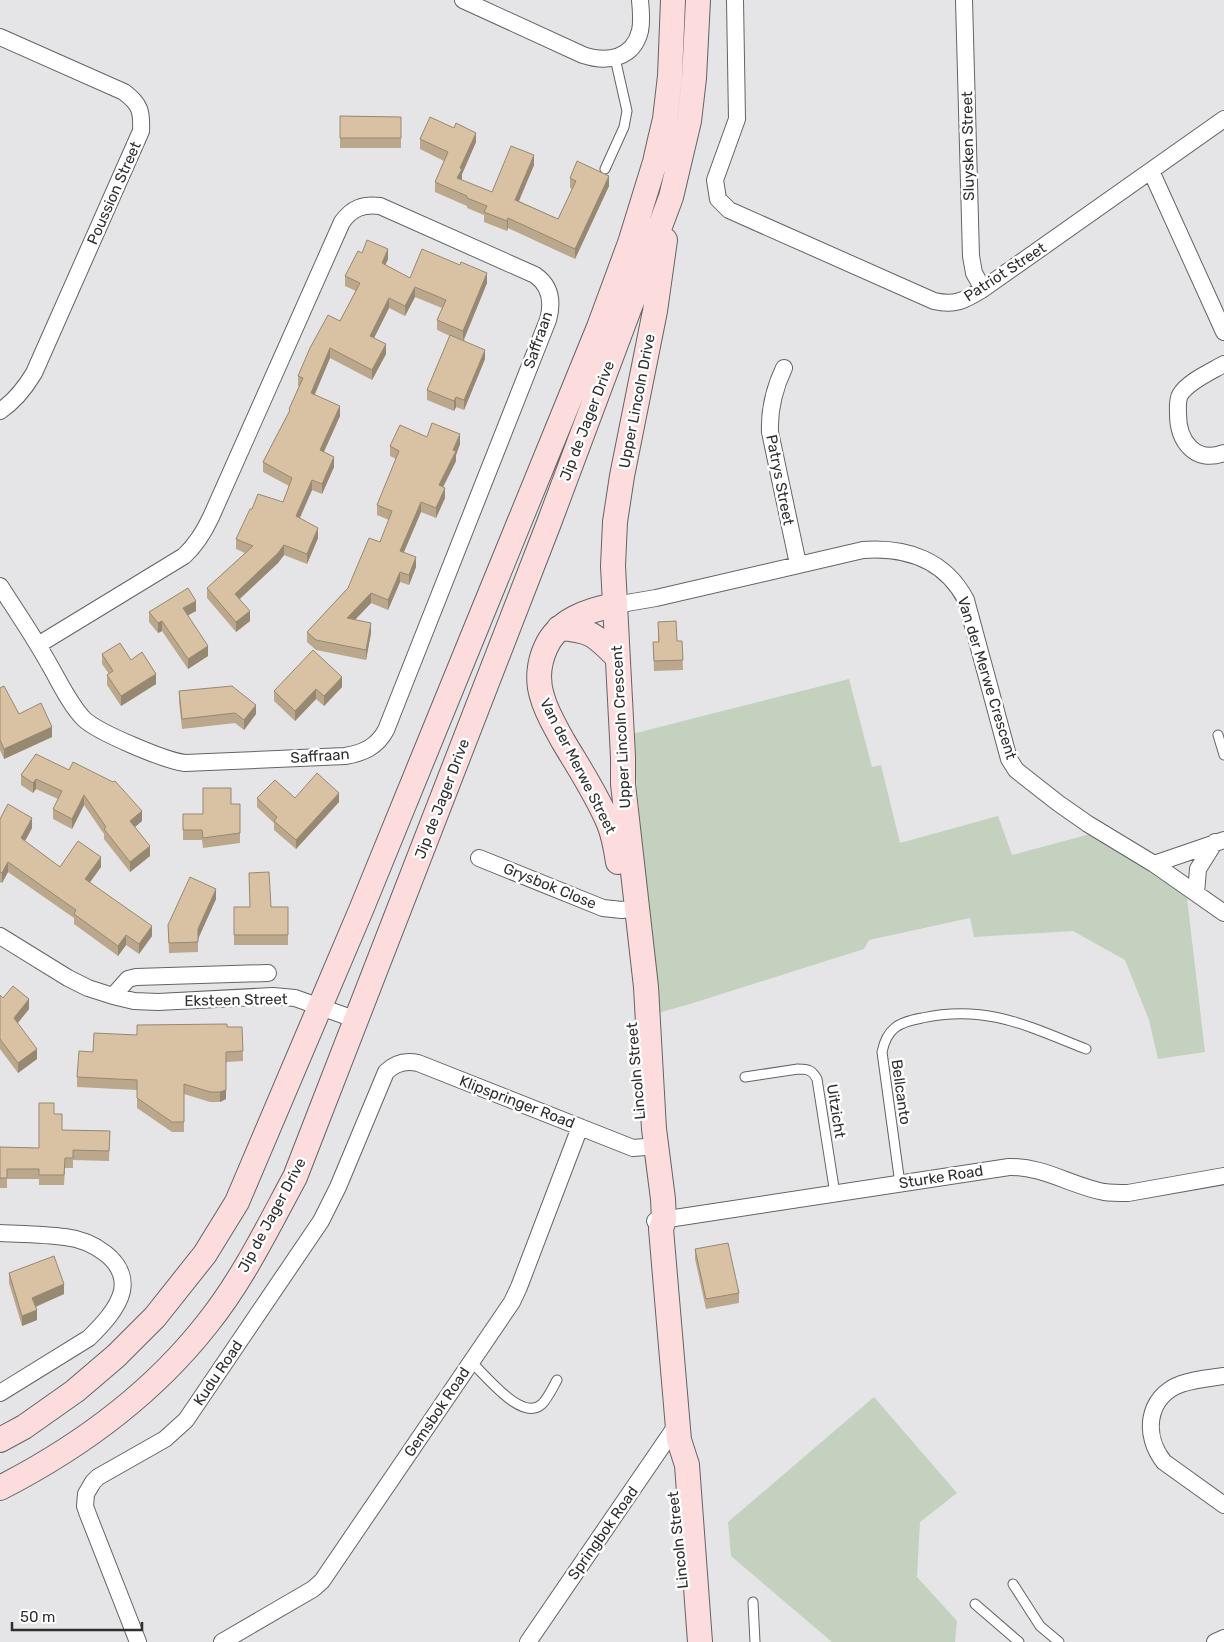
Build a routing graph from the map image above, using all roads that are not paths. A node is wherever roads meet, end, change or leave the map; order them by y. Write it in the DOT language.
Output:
graph roads {
  1 [pos="463,0"];
  2 [pos="640,0"];
  3 [pos="673,0"];
  4 [pos="698,0"];
  5 [pos="735,0"];
  6 [pos="964,0"];
  7 [pos="0,37"];
  8 [pos="616,58"];
  9 [pos="1224,119"];
  10 [pos="605,169"];
  11 [pos="1151,171"];
  12 [pos="671,197"];
  13 [pos="983,289"];
  14 [pos="1224,332"];
  15 [pos="1224,364"];
  16 [pos="784,368"];
  17 [pos="0,411"];
  18 [pos="1224,453"];
  19 [pos="798,564"];
  20 [pos="0,586"];
  21 [pos="615,606"];
  22 [pos="559,628"];
  23 [pos="38,645"];
  24 [pos="617,657"];
  25 [pos="1218,735"];
  26 [pos="1224,755"];
  27 [pos="1220,841"];
  28 [pos="479,858"];
  29 [pos="1154,864"];
  30 [pos="1196,893"];
  31 [pos="630,909"];
  32 [pos="1224,913"];
  33 [pos="0,936"];
  34 [pos="268,974"];
  35 [pos="113,996"];
  36 [pos="320,1006"];
  37 [pos="357,1020"];
  38 [pos="1086,1049"];
  39 [pos="382,1077"];
  40 [pos="745,1077"];
  41 [pos="580,1126"];
  42 [pos="649,1147"];
  43 [pos="1224,1176"];
  44 [pos="900,1184"];
  45 [pos="835,1194"];
  46 [pos="660,1223"];
  47 [pos="0,1233"];
  48 [pos="471,1362"];
  49 [pos="1224,1376"];
  50 [pos="557,1380"];
  51 [pos="0,1393"];
  52 [pos="678,1432"];
  53 [pos="0,1440"];
  54 [pos="0,1488"];
  55 [pos="1224,1505"];
  56 [pos="1013,1584"];
  57 [pos="752,1602"];
  58 [pos="975,1604"];
  59 [pos="1224,1638"];
  60 [pos="138,1642"];
  61 [pos="222,1642"];
  62 [pos="528,1642"];
  63 [pos="690,1642"];
  64 [pos="700,1642"];
  65 [pos="755,1642"];
  66 [pos="1020,1642"];
  67 [pos="1059,1642"];
  68 [pos="1216,1642"];
  1 -- 8 [label="street"];
  2 -- 8 [label="street"];
  3 -- 36 [label="main road, Jip de Jager Drive"];
  4 -- 12 [label="main road, Jip de Jager Drive"];
  5 -- 13 [label="street, Patriot Street"];
  6 -- 13 [label="street, Sluysken Street"];
  7 -- 17 [label="street, Poussion Street"];
  8 -- 10 [label="lane"];
  9 -- 11 [label="street, Patriot Street"];
  11 -- 13 [label="street, Patriot Street"];
  11 -- 14 [label="street"];
  12 -- 21 [label="main road, Upper Lincoln Drive"];
  12 -- 37 [label="main road, Jip de Jager Drive"];
  15 -- 18 [label="street"];
  16 -- 19 [label="street, Patrys Street"];
  19 -- 21 [label="street, Van der Merwe Crescent"];
  19 -- 29 [label="street, Van der Merwe Crescent"];
  20 -- 23 [label="street, Saffraan"];
  21 -- 22 [label="main road, Van der Merwe Street"];
  21 -- 24 [label="main road, Upper Lincoln Crescent"];
  22 -- 24 [label="main road"];
  22 -- 31 [label="main road, Van der Merwe Street"];
  23 -- 23 [label="street, Saffraan"];
  24 -- 31 [label="main road, Upper Lincoln Crescent"];
  25 -- 26 [label="lane"];
  27 -- 29 [label="street"];
  27 -- 30 [label="street"];
  28 -- 31 [label="street, Grysbok Close"];
  29 -- 30 [label="street, Van der Merwe Crescent"];
  30 -- 32 [label="street, Van der Merwe Crescent"];
  31 -- 42 [label="main road, Lincoln Street"];
  33 -- 35 [label="street, Eksteen Street"];
  34 -- 35 [label="street, Eksteen Street"];
  35 -- 36 [label="street, Eksteen Street"];
  36 -- 37 [label="street, Eksteen Street"];
  36 -- 53 [label="main road, Jip de Jager Drive"];
  37 -- 54 [label="main road, Jip de Jager Drive"];
  38 -- 44 [label="lane, Bellcanto"];
  39 -- 41 [label="street, Klipspringer Road"];
  39 -- 60 [label="street, Kudu Road"];
  40 -- 45 [label="lane, Uitzicht"];
  41 -- 42 [label="street, Klipspringer Road"];
  41 -- 48 [label="street, Gemsbok Road"];
  42 -- 46 [label="main road, Lincoln Street"];
  43 -- 44 [label="street, Sturke Road"];
  44 -- 45 [label="street, Sturke Road"];
  45 -- 46 [label="street, Sturke Road"];
  46 -- 52 [label="main road, Lincoln Street"];
  47 -- 51 [label="street"];
  48 -- 50 [label="lane"];
  48 -- 61 [label="street, Gemsbok Road"];
  49 -- 55 [label="street"];
  52 -- 62 [label="street, Springbok Road"];
  52 -- 63 [label="main road, Lincoln Street"];
  52 -- 64 [label="main road, Lincoln Street"];
  56 -- 67 [label="lane"];
  57 -- 65 [label="lane"];
  58 -- 66 [label="lane"];
  59 -- 68 [label="street"];
}
